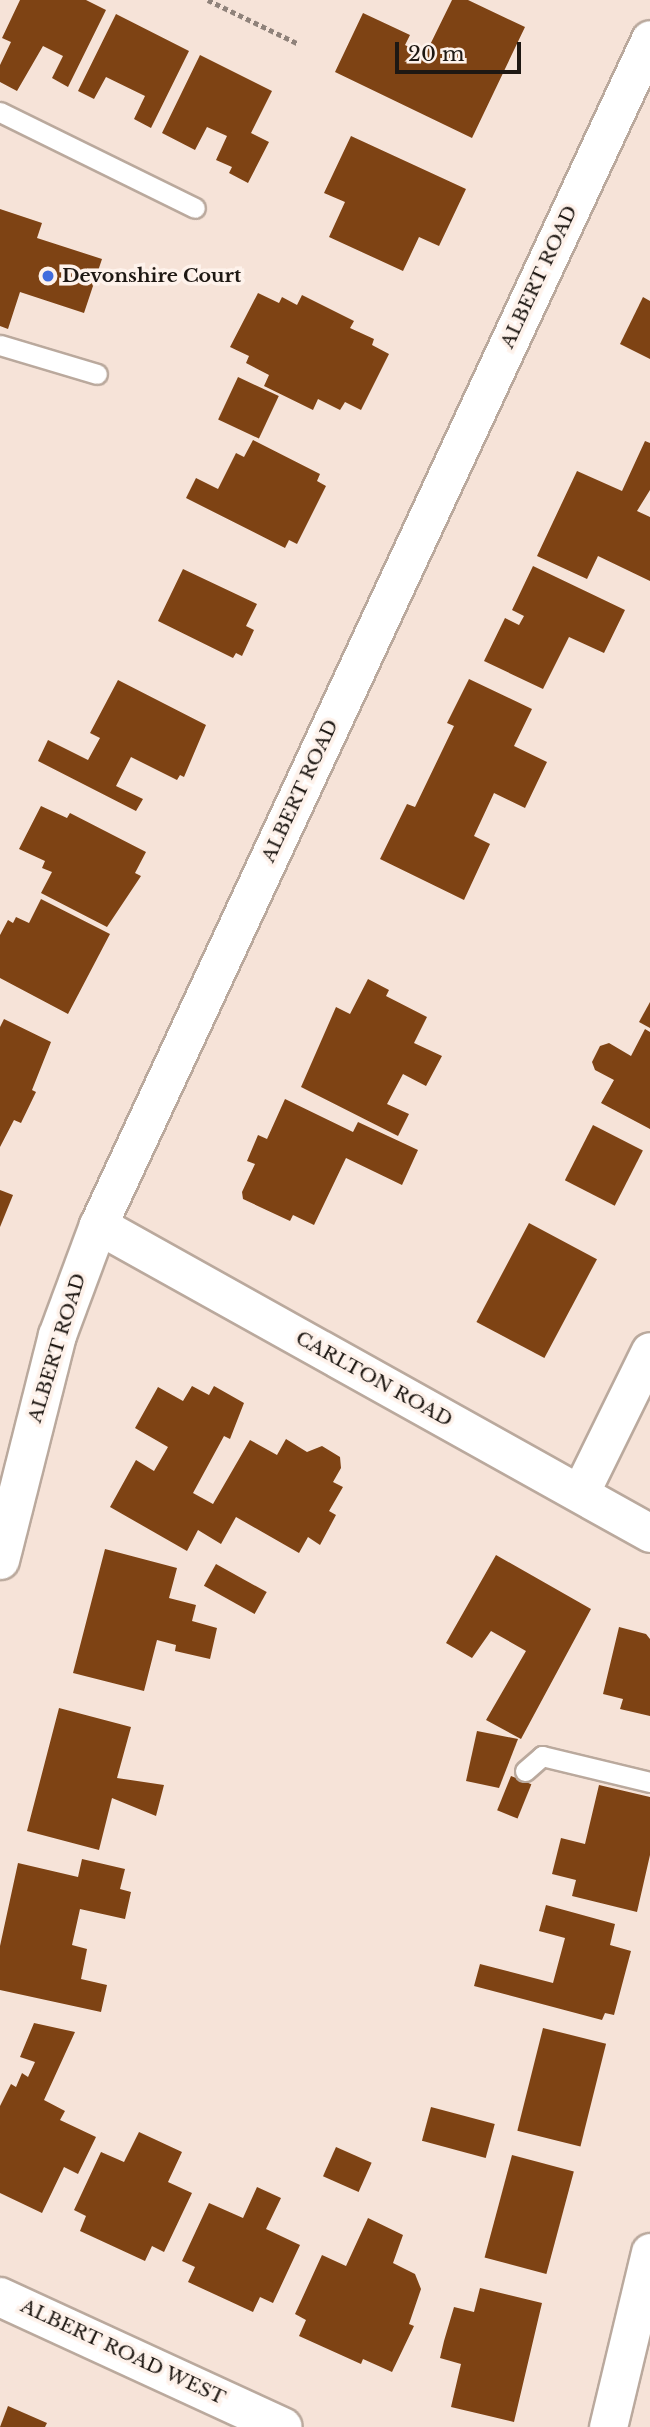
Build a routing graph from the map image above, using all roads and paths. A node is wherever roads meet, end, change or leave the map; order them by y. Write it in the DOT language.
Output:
graph roads {
  1 [pos="208,0"];
  2 [pos="650,39"];
  3 [pos="299,44"];
  4 [pos="0,112"];
  5 [pos="195,208"];
  6 [pos="0,345"];
  7 [pos="97,374"];
  8 [pos="98,1225"];
  9 [pos="650,1351"];
  10 [pos="580,1493"];
  11 [pos="650,1533"];
  12 [pos="0,1560"];
  13 [pos="525,1770"];
  14 [pos="650,1782"];
  15 [pos="650,2252"];
  16 [pos="0,2297"];
  17 [pos="283,2427"];
  18 [pos="608,2427"];
  1 -- 3 [label="path"];
  2 -- 8 [label="street, ALBERT ROAD"];
  4 -- 5 [label="lane"];
  6 -- 7 [label="lane"];
  8 -- 10 [label="street, CARLTON ROAD"];
  8 -- 12 [label="street, ALBERT ROAD"];
  9 -- 10 [label="street"];
  10 -- 11 [label="street, CARLTON ROAD"];
  13 -- 14 [label="lane"];
  15 -- 18 [label="street"];
  16 -- 17 [label="street, ALBERT ROAD WEST"];
}
